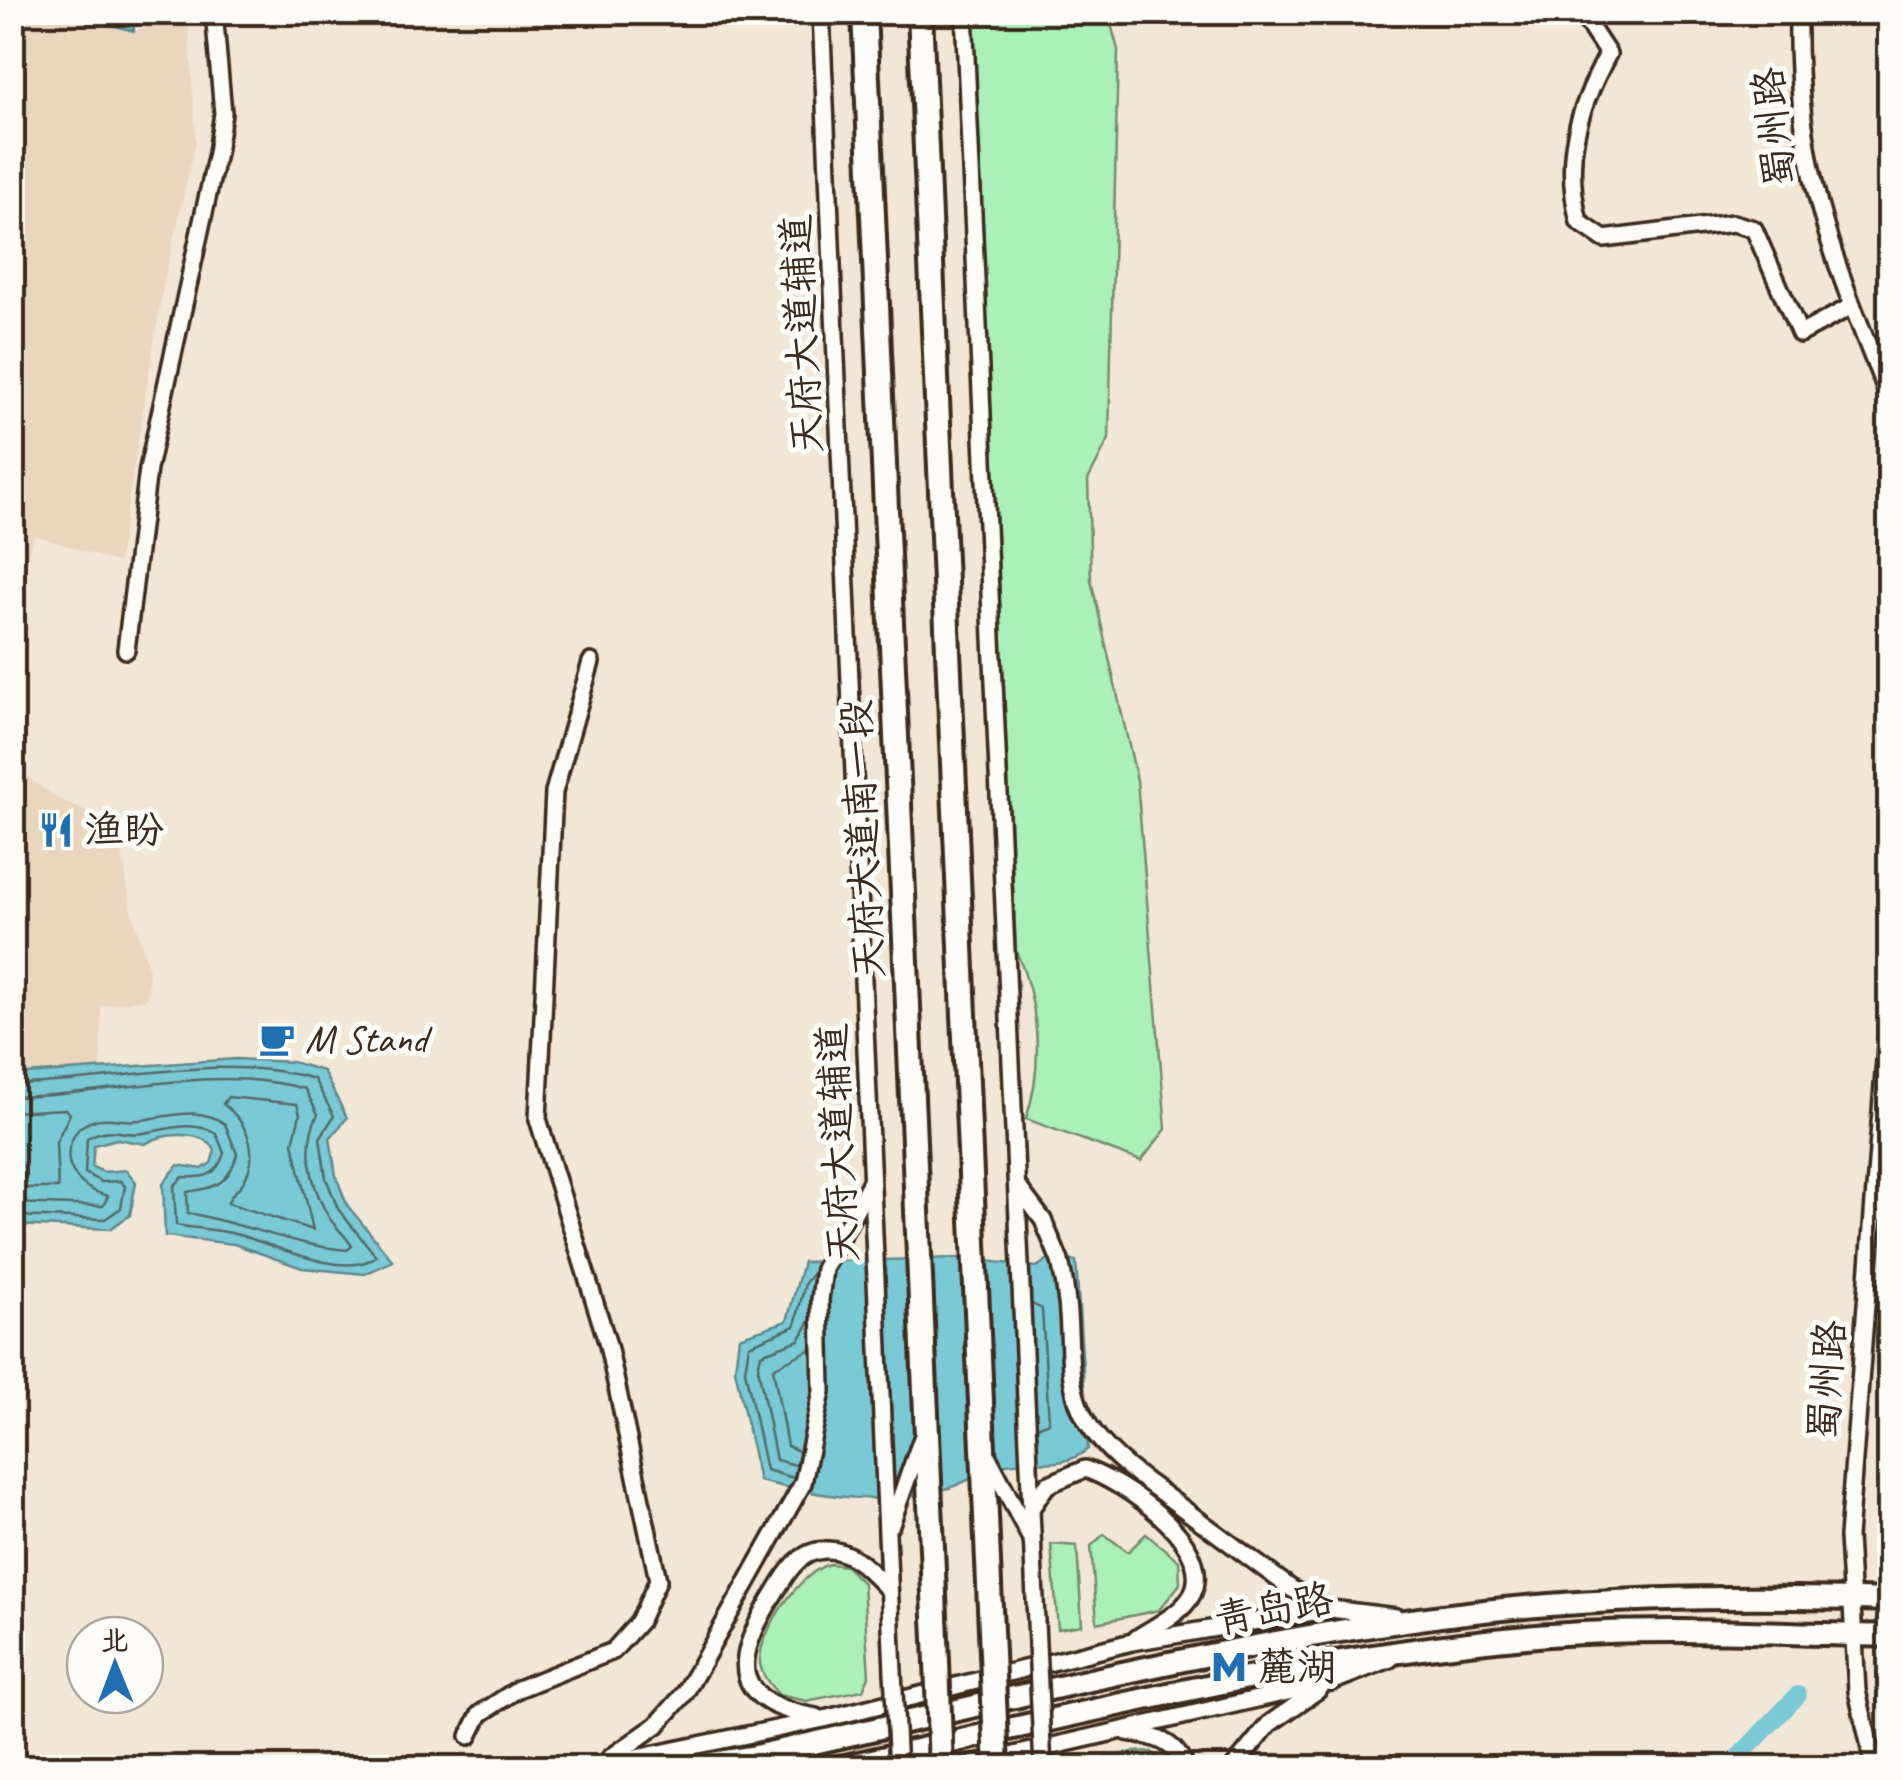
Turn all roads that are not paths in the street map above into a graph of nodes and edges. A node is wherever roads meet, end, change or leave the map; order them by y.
1 (214, 12) edge
2 (820, 12) edge
3 (864, 12) edge
4 (920, 12) edge
5 (964, 12) edge
6 (1798, 12) edge
7 (1581, 13) edge
8 (1852, 306) junction
9 (1890, 400) edge
10 (126, 650) dead end
11 (591, 662) dead end
12 (1890, 995) edge
13 (872, 1180) junction
14 (1017, 1185) junction
15 (925, 1429) junction
16 (994, 1485) junction
17 (892, 1504) junction
18 (1032, 1507) junction
19 (1033, 1542) junction
20 (888, 1588) junction
21 (1848, 1598) junction
22 (1890, 1600) edge
23 (1331, 1610) junction
24 (1415, 1619) junction
25 (1852, 1635) junction
26 (1890, 1636) edge
27 (1132, 1642) junction
28 (1418, 1649) junction
29 (1332, 1682) junction
30 (824, 1719) junction
31 (1118, 1731) junction
32 (468, 1736) tunnel mouth
33 (607, 1760) junction
34 (588, 1768) edge
35 (681, 1768) edge
36 (836, 1768) edge
37 (898, 1768) edge
38 (942, 1768) edge
39 (958, 1768) edge
40 (997, 1768) edge
41 (1043, 1768) edge
42 (1186, 1768) edge
43 (1233, 1768) edge
44 (1874, 1768) edge

1 - 10 street
2 - 13 street, 天府大道辅道
3 - 15 highway, 天府大道南一段
4 - 16 highway
5 - 14 street
6 - 8 street, 蜀州路
7 - 8 street
8 - 9 street, 蜀州路
11 - 32 street
12 - 21 street, 蜀州路
13 - 17 street, 天府大道辅道
13 - 33 street
14 - 18 street
14 - 23 street, bridge
15 - 17 street
15 - 38 highway, 天府大道南一段, bridge
16 - 19 street
16 - 40 highway, bridge
17 - 20 street
18 - 19 street
18 - 27 street
19 - 41 street, bridge
20 - 30 street
20 - 37 street, bridge
21 - 22 main road, 青岛路
21 - 24 main road, 青岛路
21 - 25 street, 蜀州路
23 - 24 street
23 - 27 street
24 - 35 main road, 青岛路
25 - 26 main road, 青岛路
25 - 28 main road, 青岛路
25 - 44 street, 蜀州路
27 - 30 street
28 - 29 street
28 - 36 main road, 青岛路
29 - 31 street
29 - 43 street
30 - 33 street
31 - 39 street
31 - 42 street
33 - 34 street

